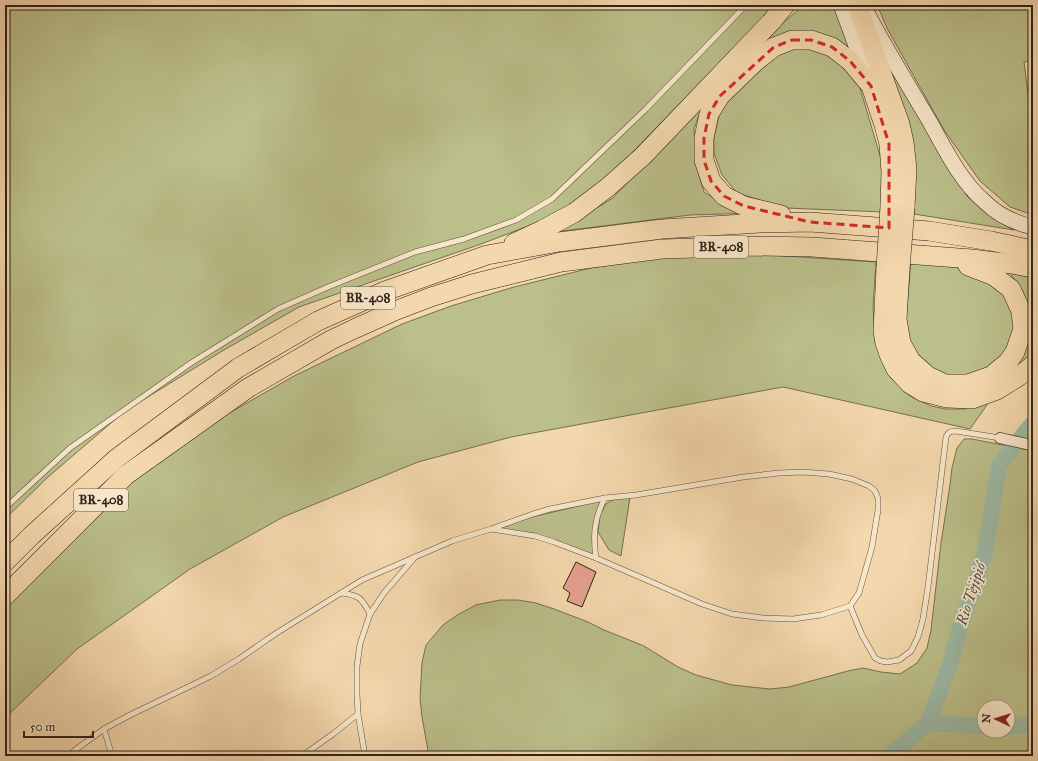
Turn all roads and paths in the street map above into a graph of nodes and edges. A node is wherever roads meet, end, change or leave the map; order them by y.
1 (746, 5) edge
2 (786, 5) edge
3 (842, 5) edge
4 (857, 5) edge
5 (864, 5) edge
6 (871, 86) junction
7 (897, 206) junction
8 (810, 222) junction
9 (1033, 228) edge
10 (1033, 239) edge
11 (991, 241) junction
12 (1033, 250) edge
13 (487, 255) junction
14 (930, 256) junction
15 (1033, 268) edge
16 (893, 269) junction
17 (1033, 365) edge
18 (1000, 438) joint
19 (1032, 445) edge
20 (605, 498) junction
21 (5, 508) edge
22 (491, 529) junction
23 (416, 556) junction
24 (596, 558) junction
25 (5, 562) edge
26 (341, 593) junction
27 (5, 596) edge
28 (850, 606) junction
29 (370, 614) junction
30 (358, 714) junction
31 (104, 729) junction
32 (70, 756) edge
33 (112, 756) edge
34 (302, 756) edge
35 (365, 756) edge

1 - 21 lane
2 - 13 highway
3 - 6 street
4 - 7 highway
5 - 9 street
6 - 7 highway
6 - 8 highway
7 - 16 highway, bridge
8 - 11 highway, BR-408
8 - 13 highway, BR-408
10 - 11 highway
11 - 12 highway, BR-408
13 - 25 highway, BR-408
14 - 15 highway, BR-408
14 - 16 highway
14 - 27 highway, BR-408
16 - 17 highway
18 - 19 street
18 - 28 lane
20 - 22 lane
20 - 24 lane
20 - 28 lane
22 - 23 lane
22 - 24 lane
23 - 26 lane
23 - 29 lane
24 - 28 lane
26 - 29 lane
26 - 31 lane
29 - 30 lane
30 - 34 lane
30 - 35 lane
31 - 32 lane
31 - 33 lane

